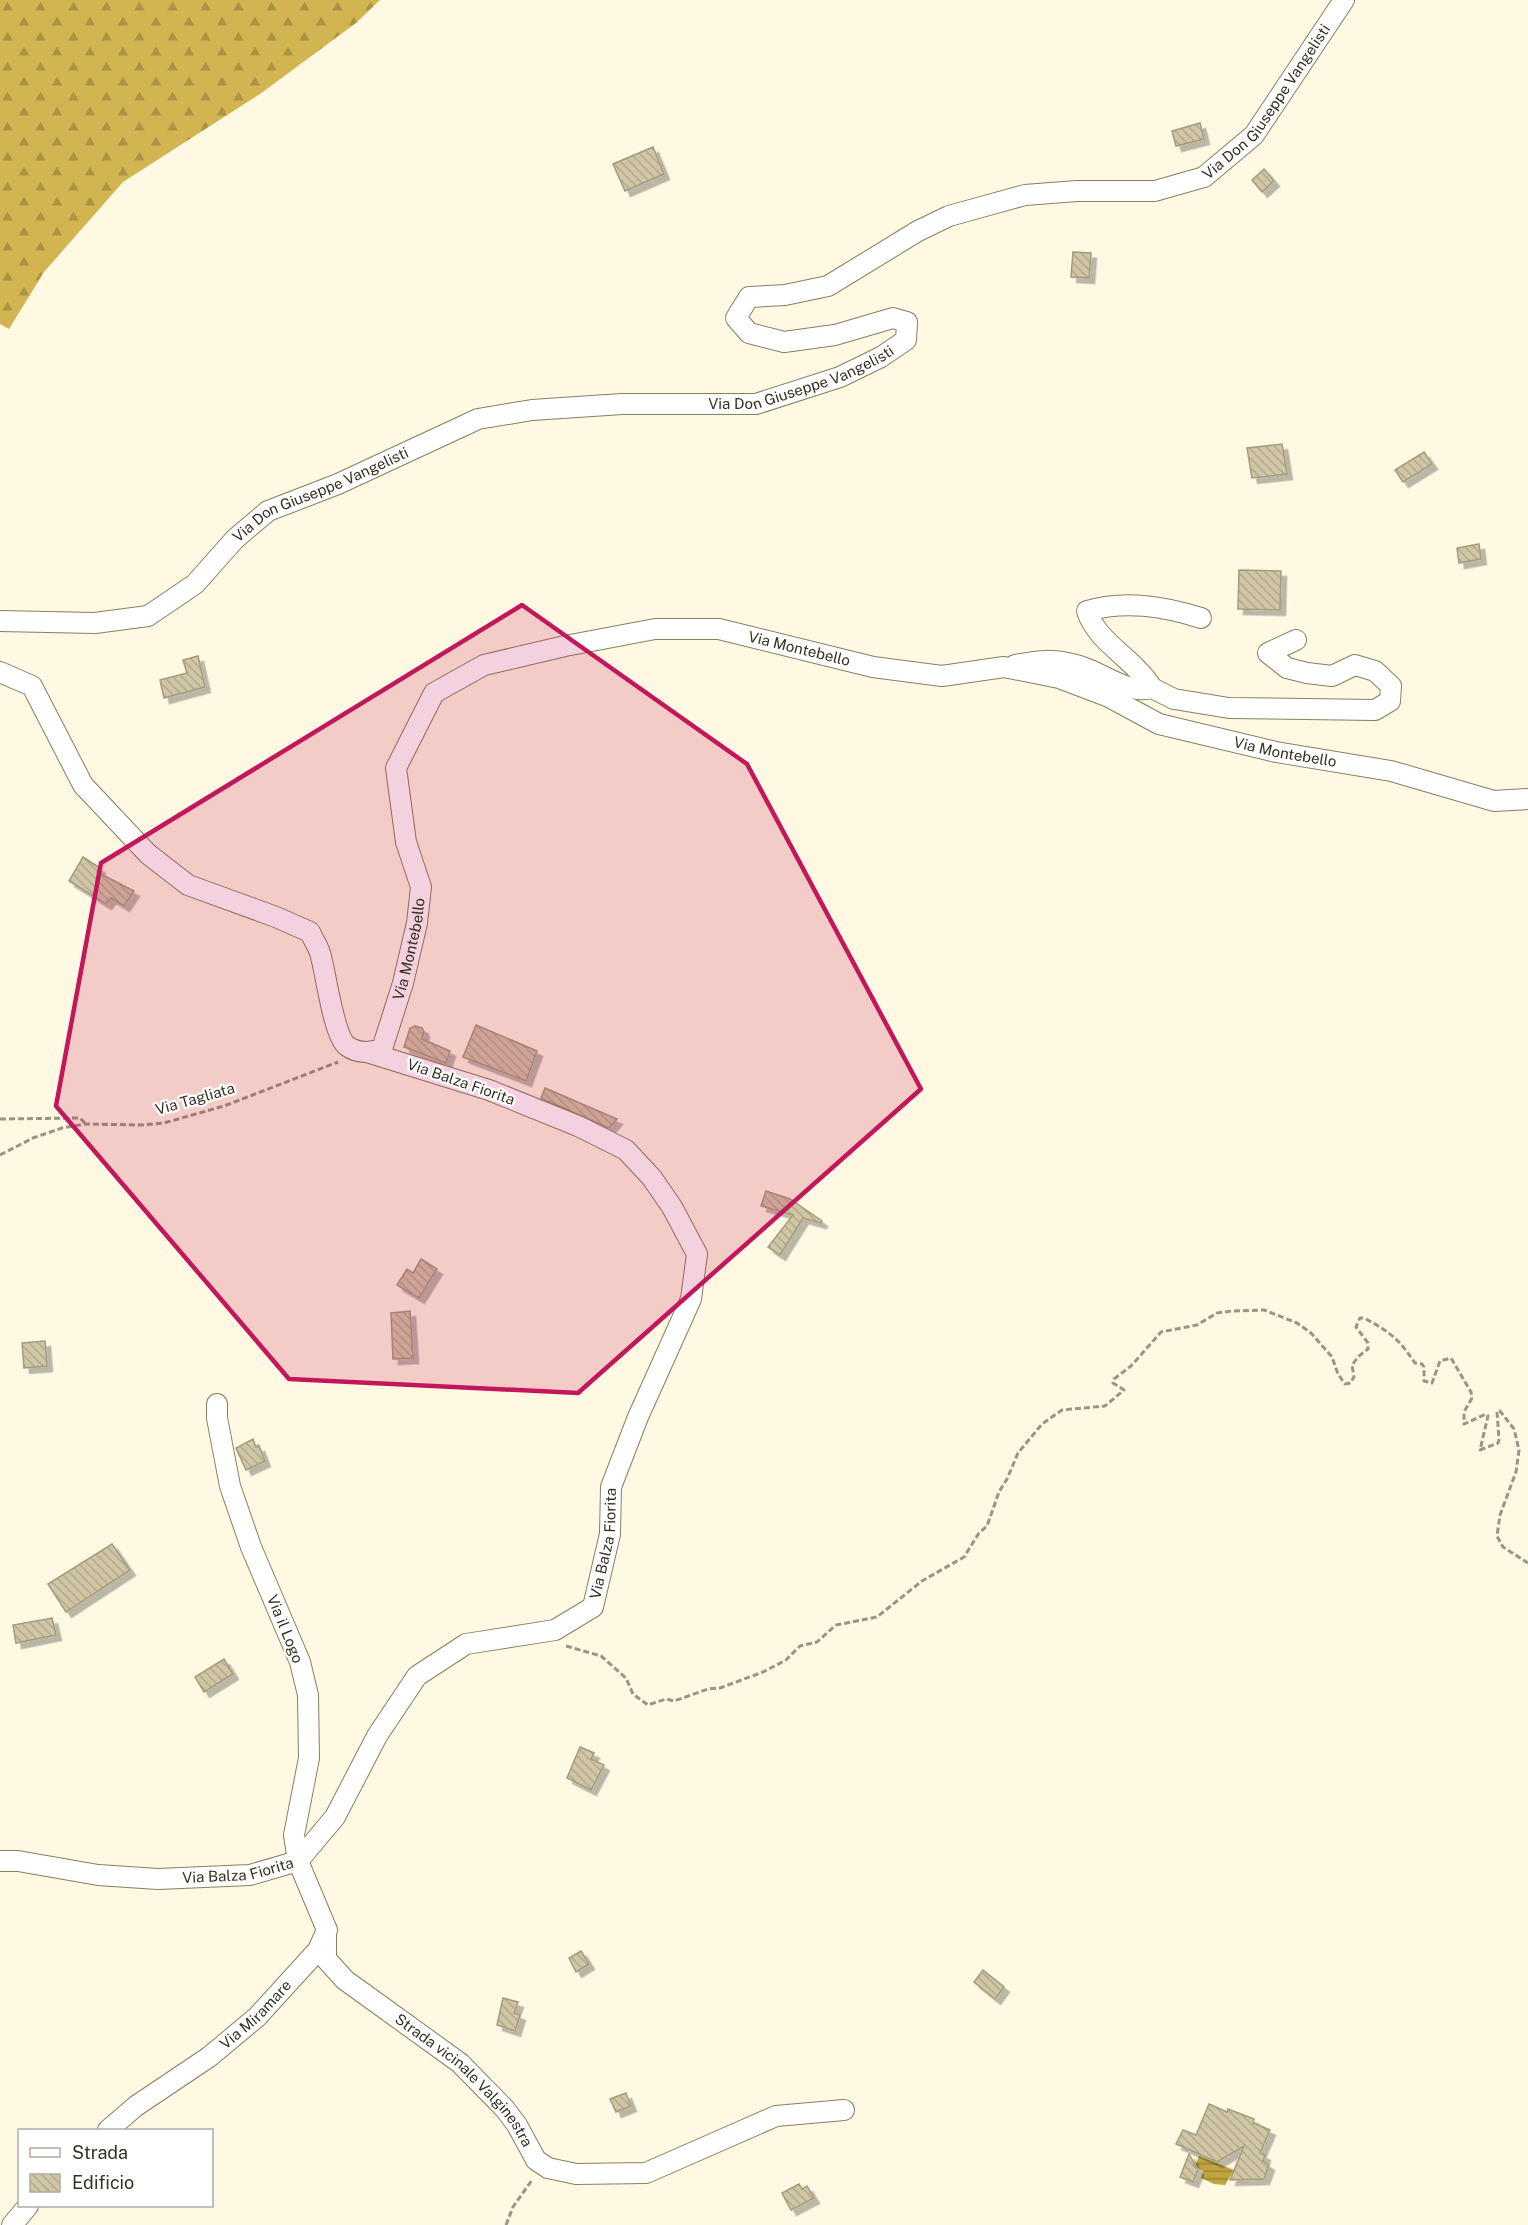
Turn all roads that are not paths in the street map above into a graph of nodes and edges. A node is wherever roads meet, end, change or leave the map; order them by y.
1 (1344, 0) edge
2 (1201, 618) dead end
3 (0, 621) edge
4 (1296, 640) dead end
5 (1004, 667) junction
6 (0, 672) edge
7 (1152, 688) junction
8 (1528, 799) edge
9 (370, 1051) junction
10 (217, 1404) dead end
11 (298, 1860) junction
12 (0, 1861) edge
13 (327, 1930) junction
14 (844, 2110) dead end
15 (109, 2129) edge
16 (26, 2207) edge
17 (12, 2225) edge

1 - 3 street, Via Don Giuseppe Vangelisti
2 - 7 street
4 - 7 street
5 - 7 street
5 - 8 street, Via Montebello
5 - 9 street, Via Montebello
6 - 9 street
9 - 11 street, Via Balza Fiorita
10 - 11 street, Via il Logo
11 - 12 street, Via Balza Fiorita
11 - 13 street
13 - 14 street, Strada vicinale Valginestra
13 - 15 street, Via Miramare
16 - 17 street

